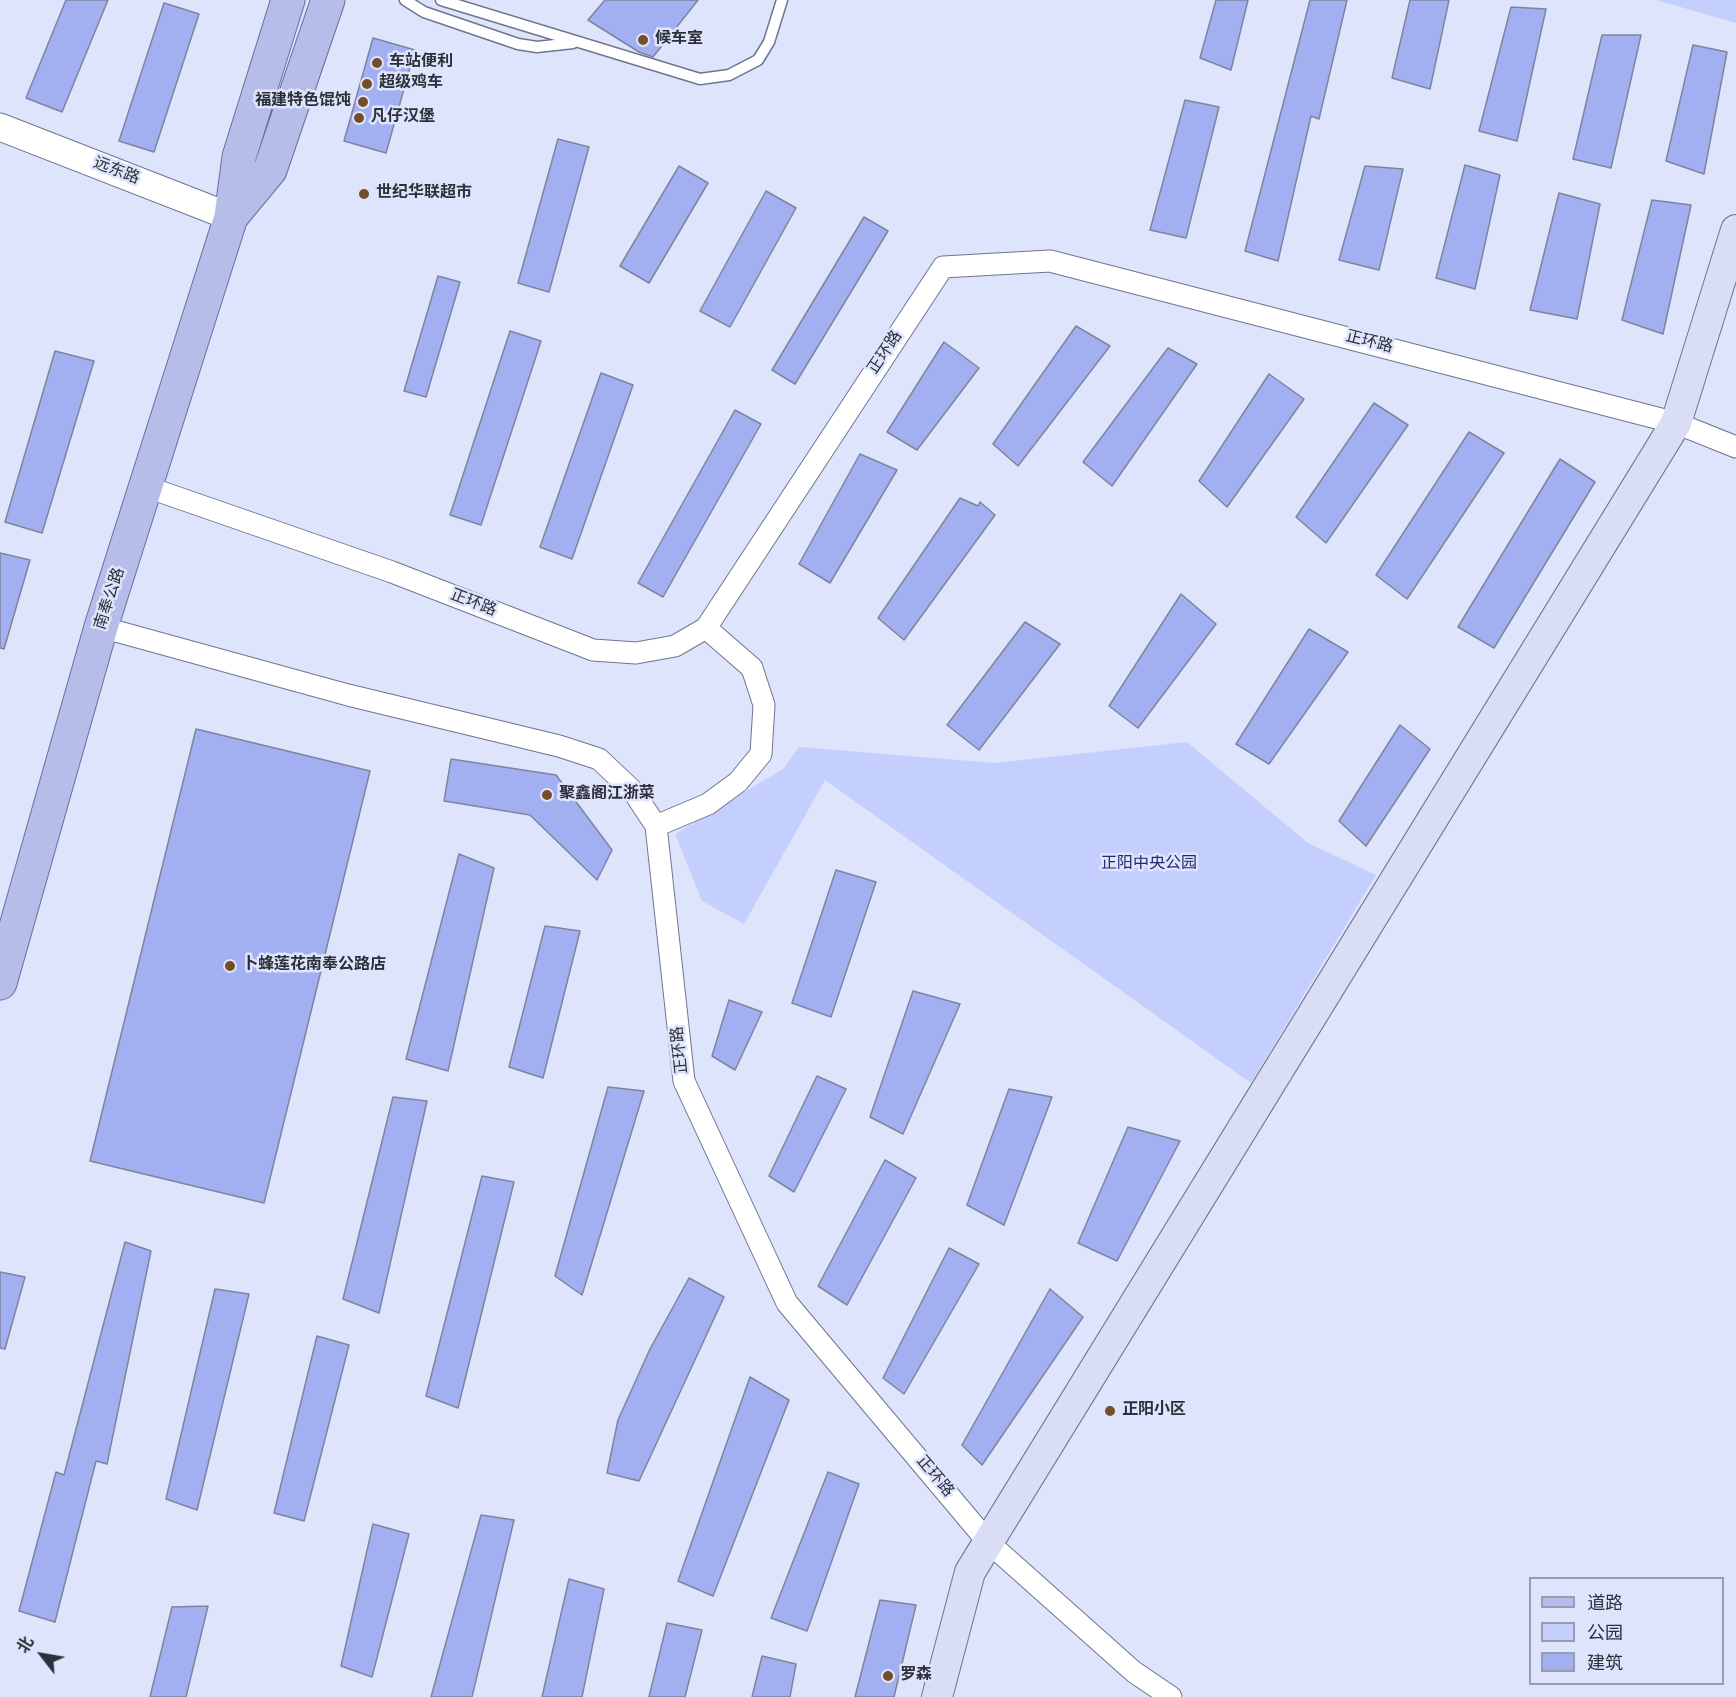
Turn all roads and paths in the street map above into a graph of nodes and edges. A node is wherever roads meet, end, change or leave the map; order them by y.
1 (288, 0) edge
2 (328, 0) edge
3 (405, 0) edge
4 (441, 0) edge
5 (782, 0) edge
6 (579, 42) junction
7 (0, 127) edge
8 (231, 216) junction
9 (1736, 230) edge
10 (1676, 423) junction
11 (1736, 447) edge
12 (147, 487) junction
13 (101, 627) junction
14 (706, 628) junction
15 (656, 826) junction
16 (0, 983) edge
17 (988, 1542) junction
18 (937, 1697) edge
19 (1170, 1697) edge

1 - 8 main road, 南奉公路
2 - 8 main road, 南奉公路
3 - 6 lane
4 - 6 lane
5 - 6 lane
7 - 8 street, 远东路
8 - 12 main road, 南奉公路
9 - 10 main road
10 - 11 street, 正环路
10 - 14 street, 正环路
10 - 17 main road
12 - 13 main road, 南奉公路
12 - 14 street, 正环路
13 - 15 street, 正环路
13 - 16 main road, 南奉公路
14 - 15 street
15 - 17 street, 正环路
17 - 18 main road
17 - 19 street, 正环路

